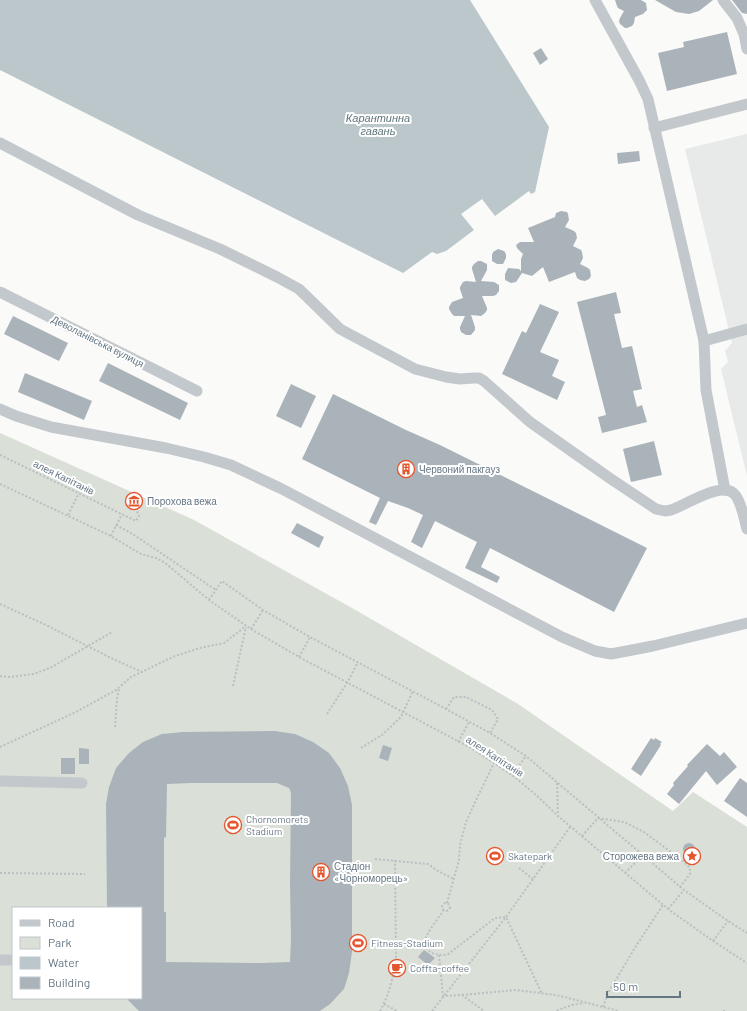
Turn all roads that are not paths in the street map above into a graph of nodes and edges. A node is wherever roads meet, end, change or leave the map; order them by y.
1 (595, 0) edge
2 (723, 0) edge
3 (747, 50) edge
4 (747, 104) edge
5 (654, 128) junction
6 (0, 144) edge
7 (0, 292) edge
8 (747, 329) edge
9 (704, 341) junction
10 (197, 391) dead end
11 (0, 409) edge
12 (725, 490) junction
13 (747, 529) edge
14 (747, 623) edge
15 (0, 781) edge
16 (82, 783) dead end
17 (0, 960) edge
18 (12, 960) edge

1 - 5 street
2 - 3 street
4 - 5 street
5 - 9 street
6 - 12 street
7 - 10 street, Деволанівська вулиця
8 - 9 street
9 - 12 street
11 - 14 street
12 - 13 street
15 - 16 street
17 - 18 street

